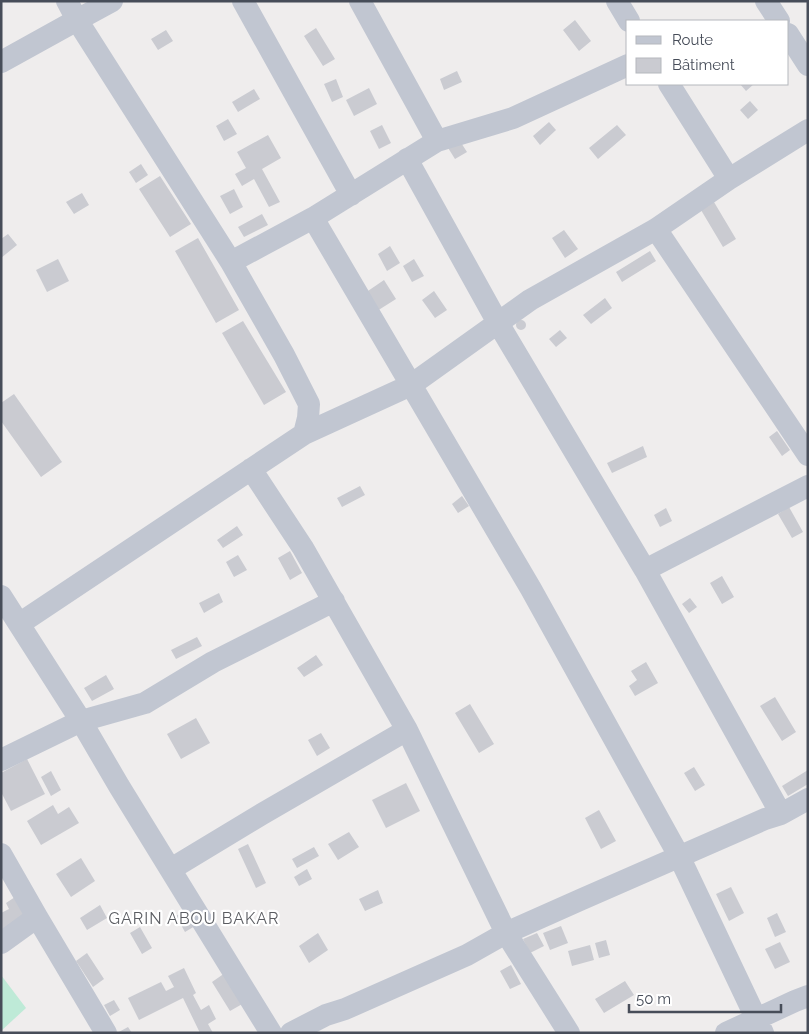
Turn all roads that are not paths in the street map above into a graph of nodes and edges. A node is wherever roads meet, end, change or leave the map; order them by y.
1 (112, 1) edge
2 (243, 1) edge
3 (360, 1) edge
4 (617, 1) edge
5 (766, 1) edge
6 (72, 11) edge
7 (628, 20) edge
8 (778, 20) edge
9 (789, 36) edge
10 (1, 62) edge
11 (808, 64) edge
12 (626, 66) edge
13 (670, 85) edge
14 (808, 130) edge
15 (438, 141) junction
16 (407, 159) junction
17 (729, 179) junction
18 (351, 195) junction
19 (313, 218) junction
20 (656, 229) junction
21 (231, 262) junction
22 (498, 323) junction
23 (411, 385) junction
24 (304, 434) junction
25 (808, 455) edge
26 (251, 470) junction
27 (808, 486) edge
28 (645, 570) junction
29 (1, 596) edge
30 (334, 601) junction
31 (19, 624) junction
32 (81, 721) junction
33 (407, 730) junction
34 (1, 760) edge
35 (808, 799) edge
36 (781, 814) junction
37 (1, 854) edge
38 (679, 856) junction
39 (171, 869) junction
40 (37, 917) junction
41 (506, 933) junction
42 (1, 943) edge
43 (808, 996) edge
44 (760, 1026) edge
45 (106, 1033) edge
46 (271, 1033) edge
47 (291, 1033) edge
48 (569, 1033) edge
49 (726, 1033) edge

1 - 6 street
2 - 18 street
3 - 15 street
4 - 7 street
5 - 8 street
6 - 10 street
6 - 21 street
9 - 11 street
12 - 15 street
13 - 17 street
14 - 17 street
15 - 16 street
16 - 18 street
16 - 22 street
17 - 20 street
18 - 19 street
19 - 21 street
19 - 23 street
20 - 22 street
20 - 25 street
21 - 24 street
22 - 23 street
22 - 28 street
23 - 24 street
23 - 38 street
24 - 26 street
26 - 30 street
26 - 31 street
27 - 28 street
28 - 36 street
29 - 31 street
30 - 32 street
30 - 33 street
31 - 32 street
32 - 34 street
32 - 39 street
33 - 39 street
33 - 41 street
35 - 36 street
36 - 38 street
37 - 40 street
38 - 41 street
38 - 44 street
39 - 46 street
40 - 42 street
40 - 45 street
41 - 47 street
41 - 48 street
43 - 44 street
44 - 49 street

